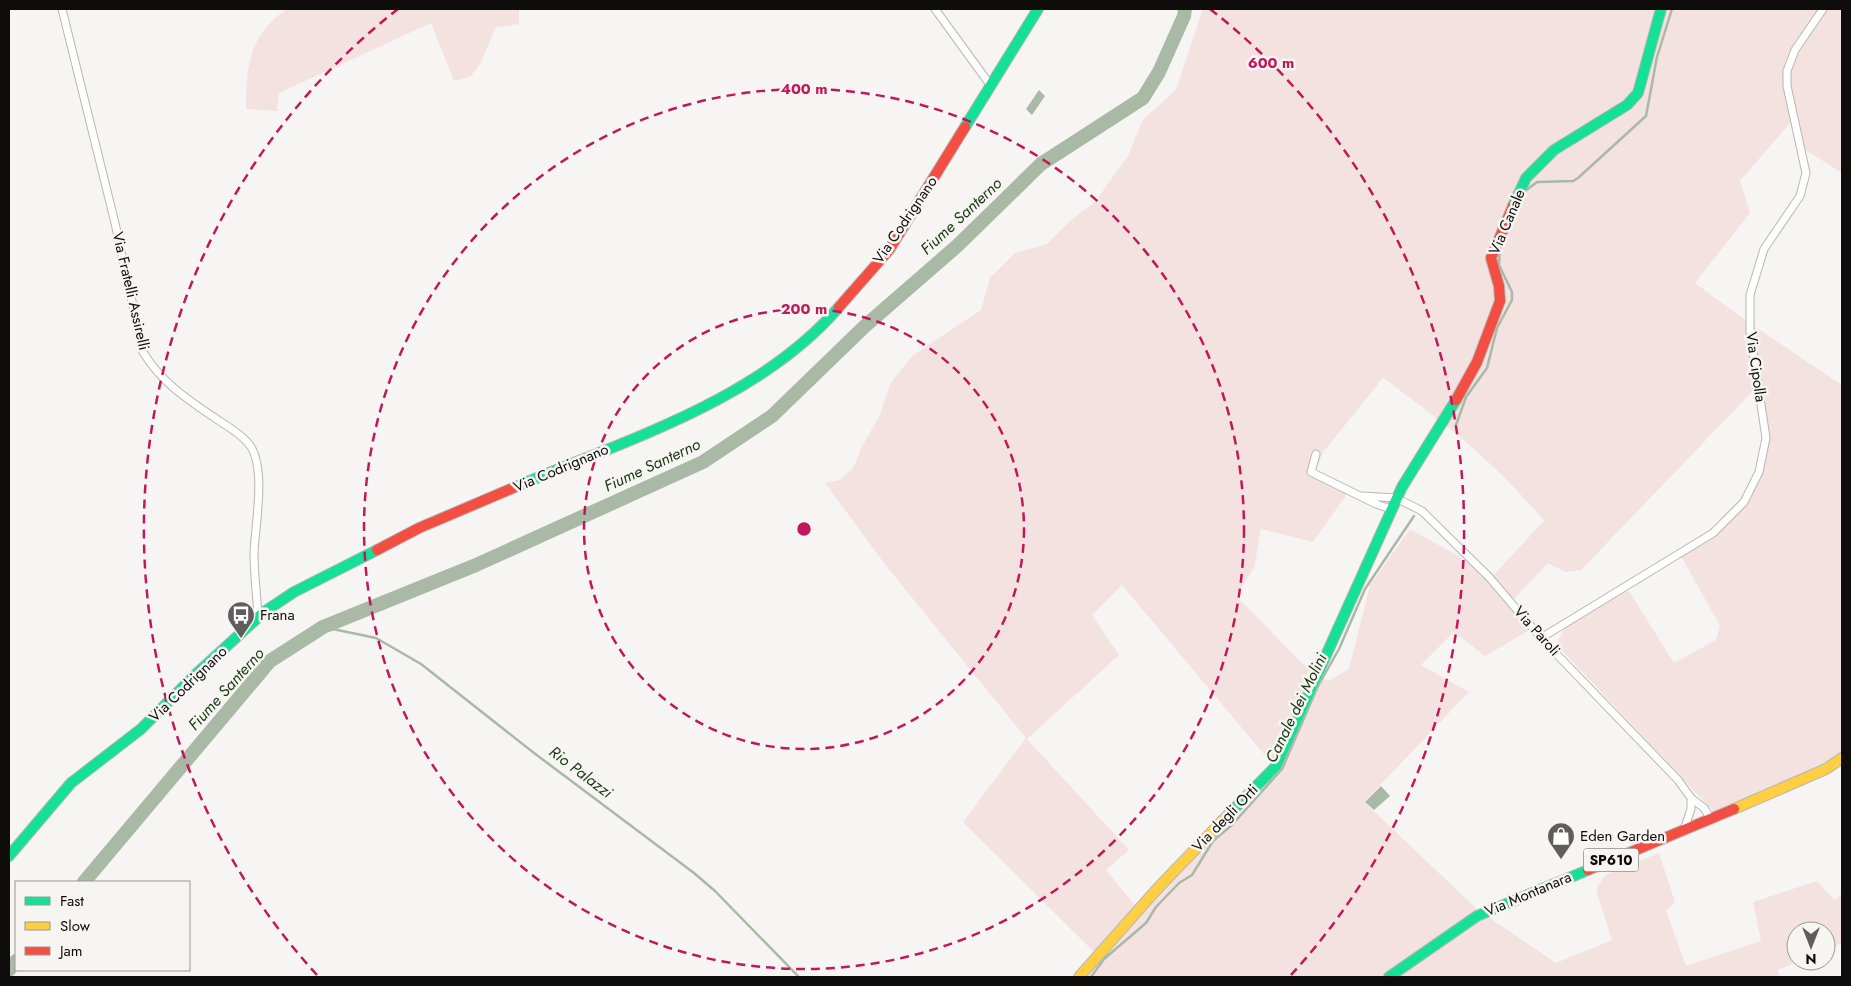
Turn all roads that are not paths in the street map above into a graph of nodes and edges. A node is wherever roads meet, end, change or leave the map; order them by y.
1 (62, 9) edge
2 (935, 9) edge
3 (1038, 9) edge
4 (1661, 9) edge
5 (1823, 9) edge
6 (991, 86) junction
7 (1316, 454) dead end
8 (1364, 496) junction
9 (1396, 498) junction
10 (1391, 509) junction
11 (258, 618) junction
12 (1542, 638) junction
13 (1842, 758) edge
14 (1690, 798) junction
15 (1691, 809) junction
16 (1710, 819) junction
17 (1699, 824) junction
18 (1684, 830) junction
19 (9, 856) edge
20 (1079, 977) edge
21 (1389, 977) edge

1 - 11 street, Via Fratelli Assirelli
2 - 6 street
3 - 6 street, Via Codrignano
4 - 9 street, Via Canale
5 - 12 street, Via Cipolla
6 - 11 street, Via Codrignano
7 - 8 street, Via Paroli
8 - 9 street, Via Paroli
8 - 10 street, Via Paroli
9 - 10 street, Via degli Orti
9 - 12 street, Via Paroli
10 - 20 street, Via degli Orti
11 - 19 street, Via Codrignano
12 - 14 street, Via Paroli
13 - 16 street, Via Montanara / SP610
14 - 15 street
14 - 16 street, Via Paroli
15 - 17 street
15 - 18 street
16 - 17 street, Via Montanara / SP610
17 - 18 street, Via Montanara / SP610
18 - 21 street, Via Montanara / SP610

